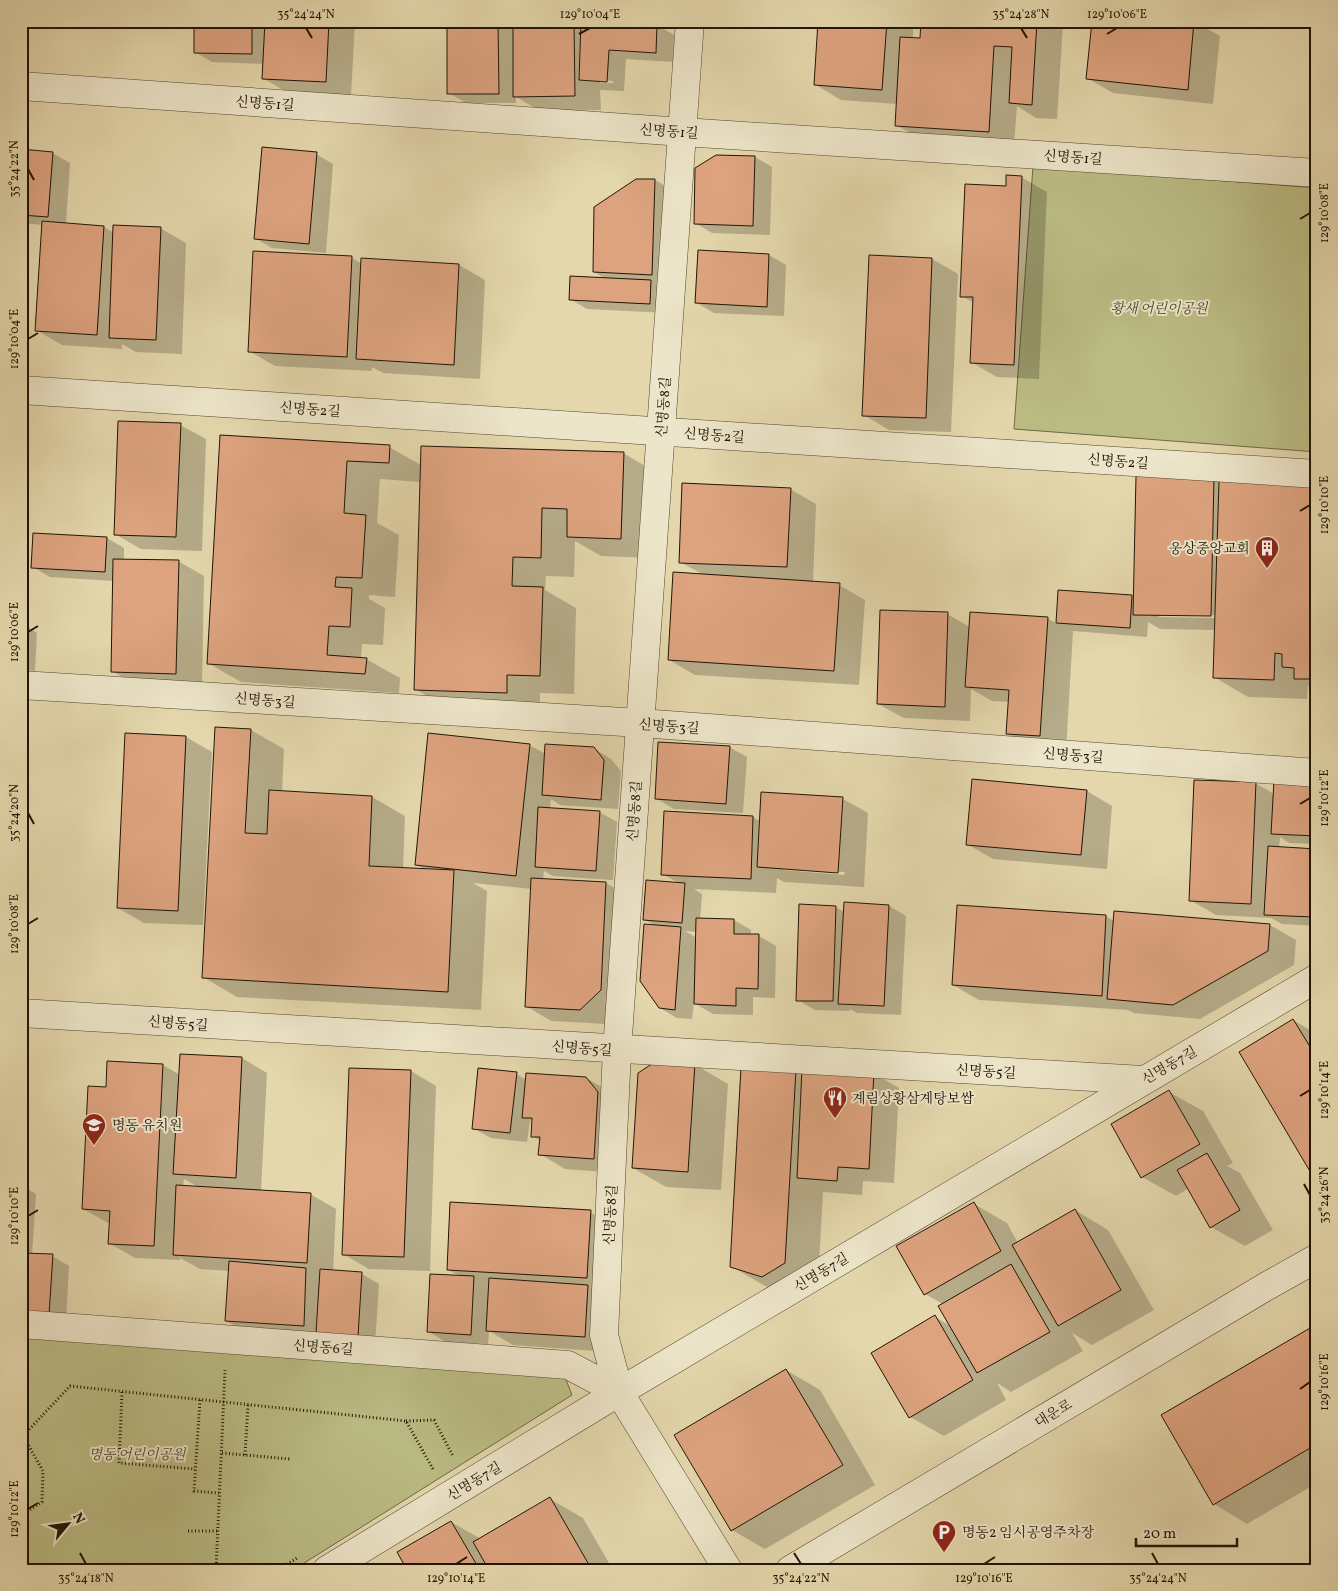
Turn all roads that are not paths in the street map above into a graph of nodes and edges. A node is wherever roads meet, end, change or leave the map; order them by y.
1 (690, 21) edge
2 (21, 86) edge
3 (683, 132) junction
4 (1317, 173) edge
5 (21, 390) edge
6 (662, 432) junction
7 (1317, 474) edge
8 (21, 685) edge
9 (640, 724) junction
10 (1317, 773) edge
11 (1317, 978) edge
12 (21, 1014) edge
13 (617, 1050) junction
14 (1143, 1080) junction
15 (1317, 1258) edge
16 (21, 1324) edge
17 (619, 1392) junction
18 (327, 1570) edge
19 (728, 1570) edge
20 (790, 1570) edge

1 - 3 street, 신명동8길
2 - 3 street, 신명동1길
3 - 4 street, 신명동1길
3 - 6 street, 신명동8길
5 - 6 street, 신명동2길
6 - 7 street, 신명동2길
6 - 9 street, 신명동8길
8 - 9 street, 신명동3길
9 - 10 street, 신명동3길
9 - 13 street, 신명동8길
11 - 14 street, 신명동7길
12 - 13 street, 신명동5길
13 - 14 street, 신명동5길
13 - 17 street, 신명동8길
14 - 17 street, 신명동7길
15 - 20 street, 대운로
16 - 17 street, 신명동6길
17 - 18 street, 신명동7길
17 - 19 street, 신명동8길

